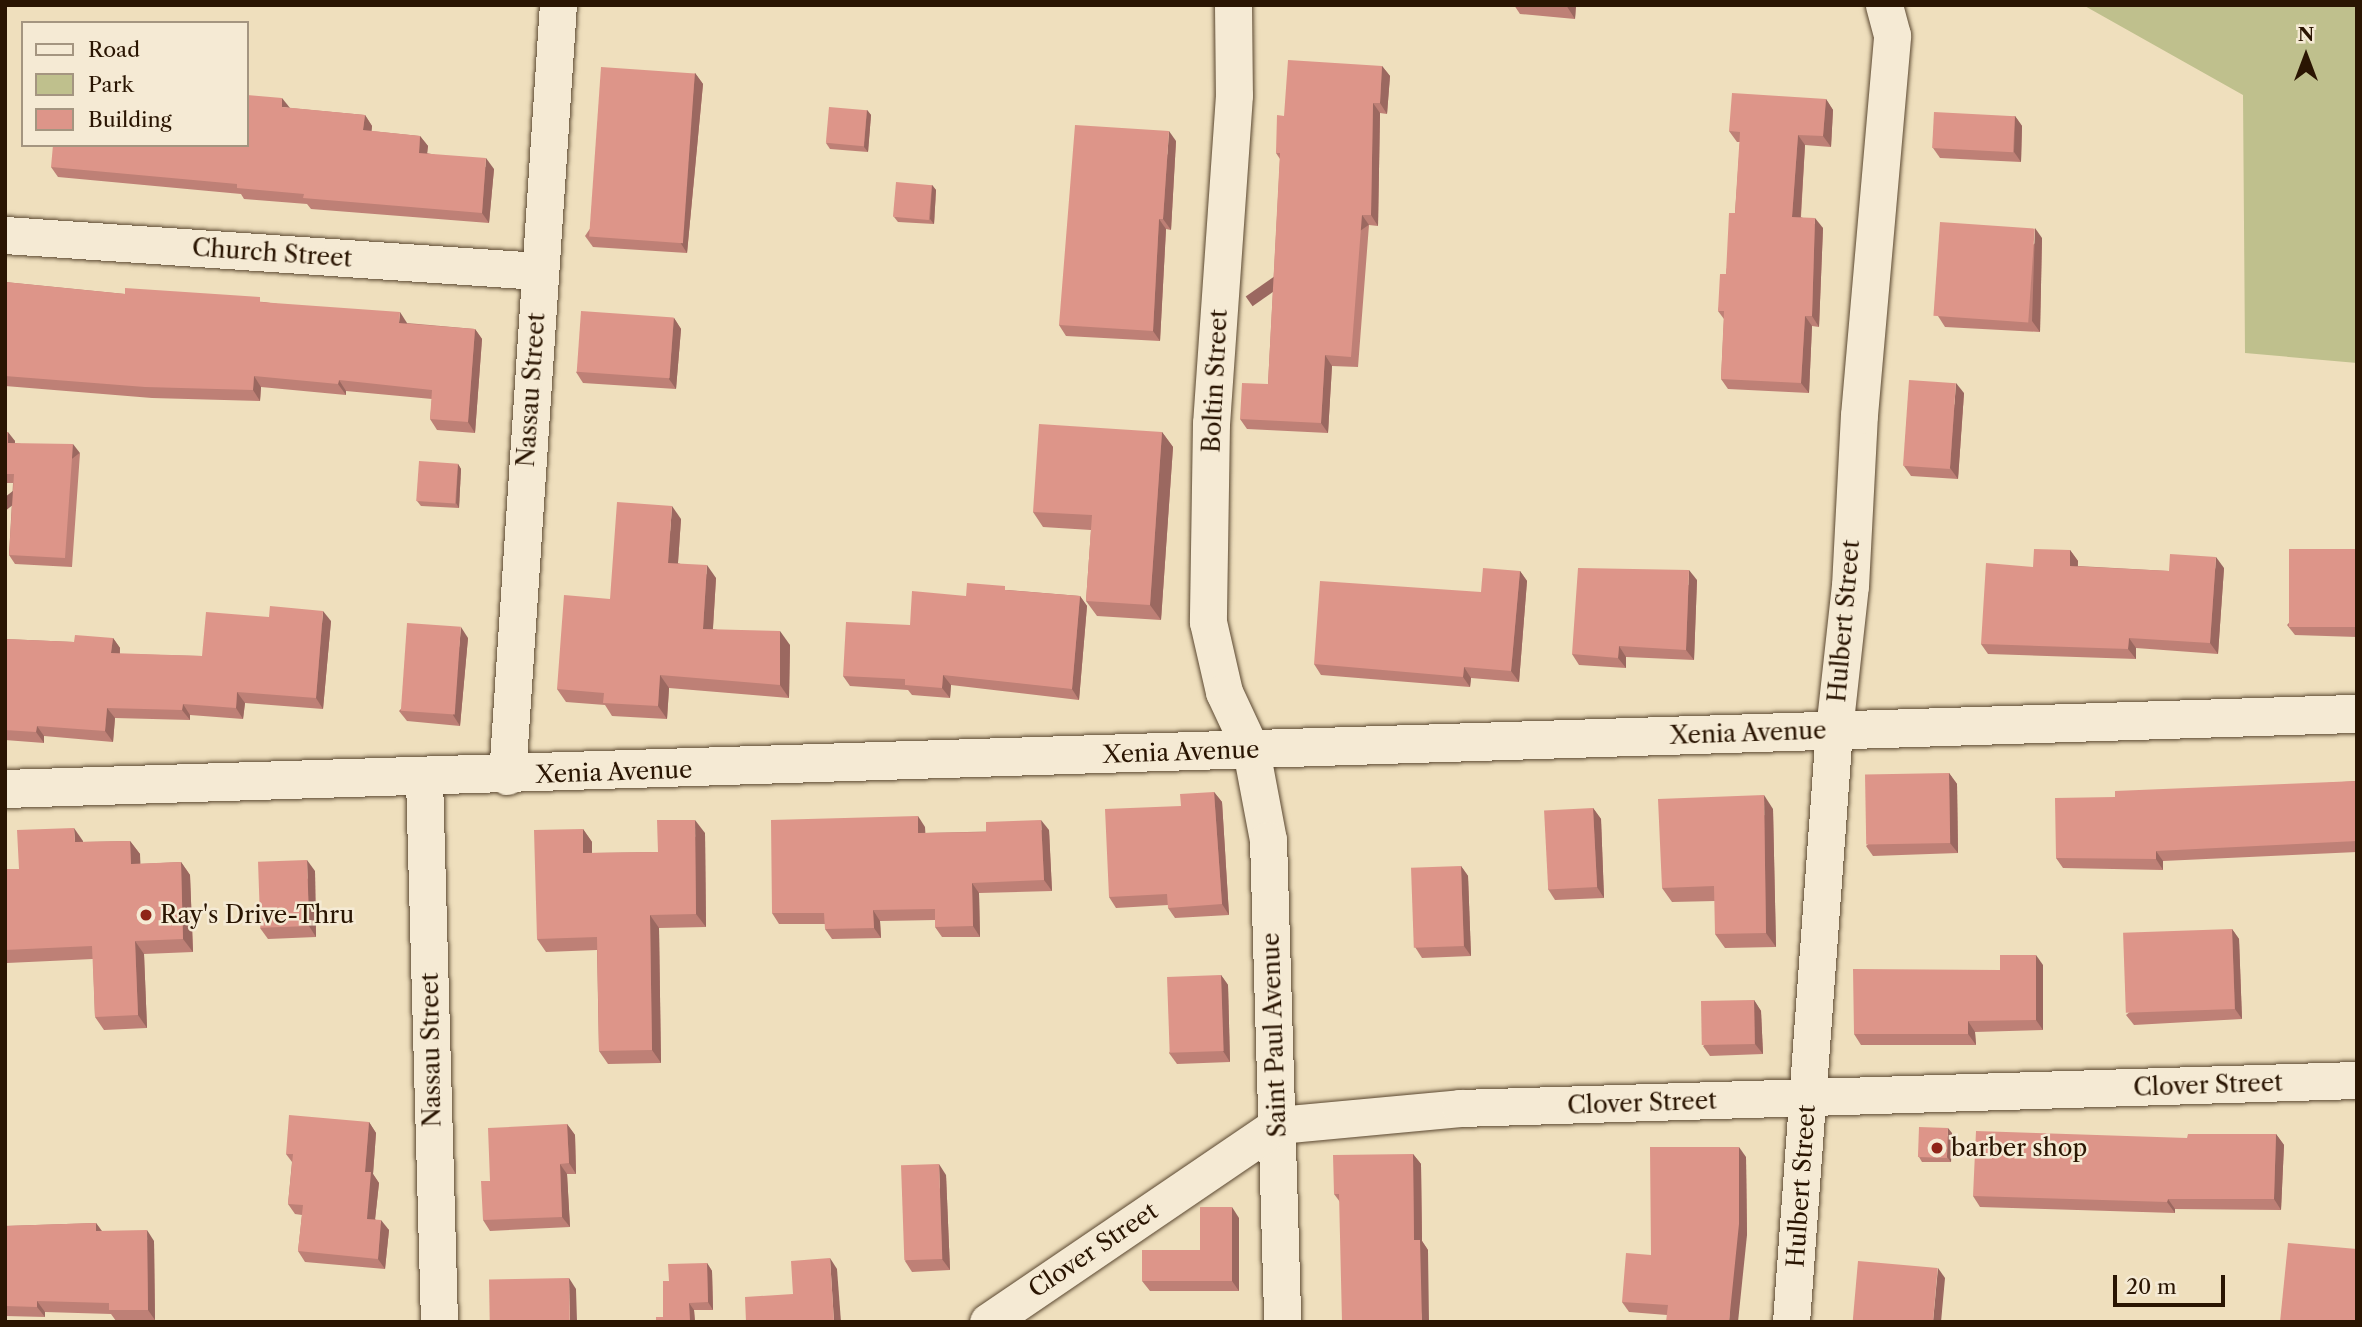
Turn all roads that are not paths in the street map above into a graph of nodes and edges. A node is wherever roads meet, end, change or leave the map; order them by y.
1 (558, 5) edge
2 (1233, 5) edge
3 (1884, 5) edge
4 (5, 235) edge
5 (539, 271) junction
6 (2357, 714) edge
7 (1834, 730) junction
8 (1251, 750) junction
9 (507, 776) junction
10 (425, 778) junction
11 (5, 789) edge
12 (2357, 1080) edge
13 (1807, 1097) junction
14 (1278, 1125) junction
15 (439, 1322) edge
16 (988, 1322) edge
17 (1282, 1322) edge
18 (1791, 1322) edge

1 - 5 street, Nassau Street
2 - 8 street, Boltin Street
3 - 7 street, Hulbert Street
4 - 5 street, Church Street
5 - 9 street, Nassau Street
6 - 7 street, Xenia Avenue
7 - 8 street, Xenia Avenue
7 - 13 street, Hulbert Street
8 - 9 street, Xenia Avenue
8 - 14 street, Saint Paul Avenue
9 - 10 street, Xenia Avenue
10 - 11 street, Xenia Avenue
10 - 15 street, Nassau Street
12 - 13 street, Clover Street
13 - 14 street, Clover Street
13 - 18 street, Hulbert Street
14 - 16 street, Clover Street
14 - 17 street, Saint Paul Avenue

